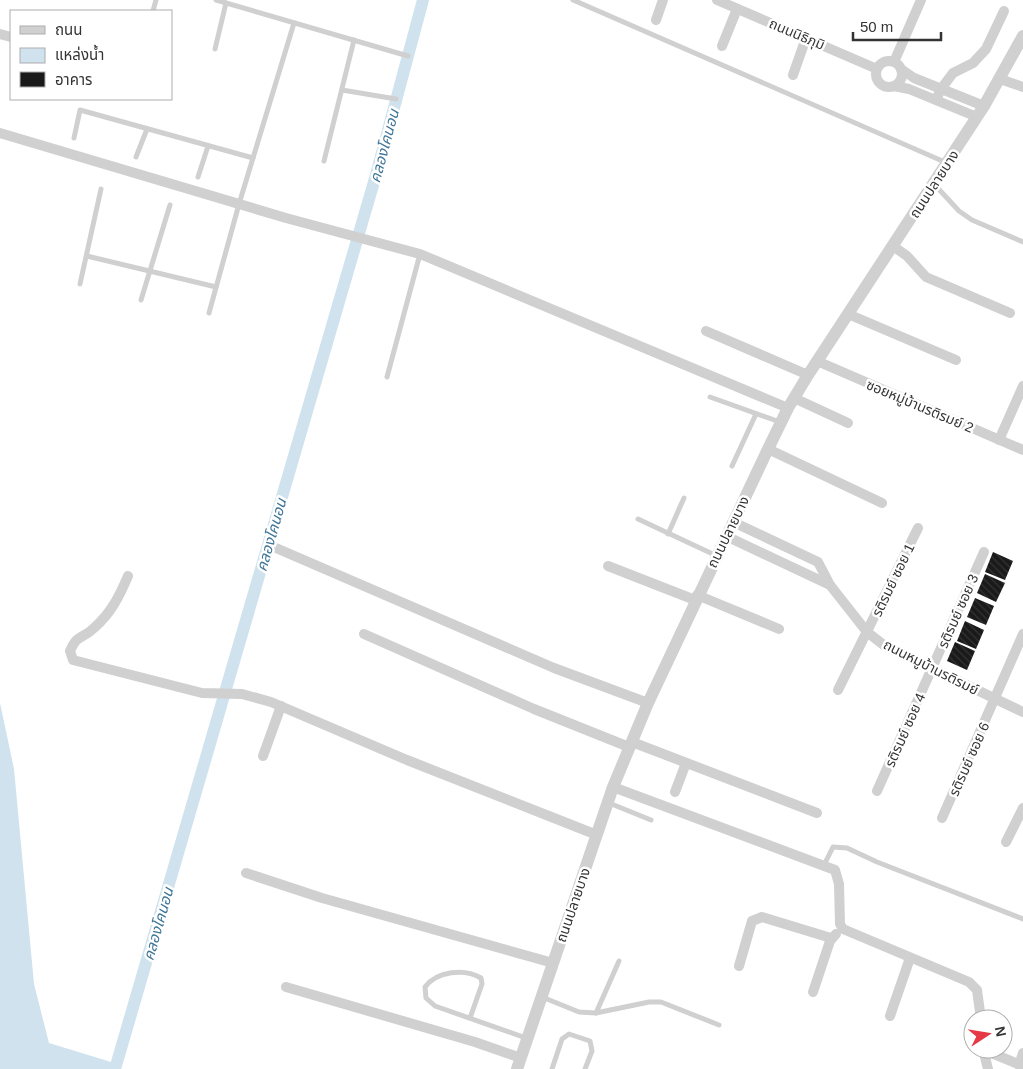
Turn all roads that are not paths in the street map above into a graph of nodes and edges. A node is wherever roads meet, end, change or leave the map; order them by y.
1 (216, 0) edge
2 (573, 0) edge
3 (663, 0) edge
4 (716, 0) edge
5 (920, 0) edge
6 (226, 3) junction
7 (737, 9) junction
8 (1004, 11) dead end
9 (656, 20) dead end
10 (294, 23) junction
11 (1023, 36) edge
12 (806, 38) junction
13 (354, 40) junction
14 (722, 46) dead end
15 (215, 49) dead end
16 (408, 56) dead end
17 (898, 65) junction
18 (877, 69) junction
19 (793, 75) dead end
20 (1000, 79) junction
21 (894, 86) junction
22 (1023, 87) edge
23 (941, 89) junction
24 (342, 90) junction
25 (396, 99) dead end
26 (936, 100) junction
27 (981, 112) junction
28 (147, 129) junction
29 (0, 133) edge
30 (74, 138) dead end
31 (208, 146) junction
32 (136, 157) dead end
33 (253, 158) junction
34 (324, 161) dead end
35 (948, 163) junction
36 (198, 177) dead end
37 (934, 184) junction
38 (101, 189) dead end
39 (239, 204) junction
40 (170, 205) dead end
41 (1023, 242) edge
42 (893, 246) junction
43 (420, 254) junction
44 (87, 256) junction
45 (151, 271) junction
46 (80, 284) dead end
47 (216, 287) junction
48 (141, 300) dead end
49 (209, 313) dead end
50 (1010, 313) dead end
51 (848, 314) junction
52 (706, 331) dead end
53 (956, 360) dead end
54 (817, 361) junction
55 (808, 374) junction
56 (387, 377) dead end
57 (1023, 386) edge
58 (710, 397) dead end
59 (791, 403) junction
60 (756, 414) junction
61 (781, 422) junction
62 (848, 423) dead end
63 (998, 440) junction
64 (768, 449) junction
65 (1023, 450) edge
66 (732, 466) dead end
67 (684, 498) dead end
68 (882, 503) dead end
69 (638, 519) dead end
70 (733, 522) junction
71 (918, 528) dead end
72 (668, 534) junction
73 (726, 536) junction
74 (276, 548) dead end
75 (984, 552) dead end
76 (717, 556) junction
77 (608, 566) dead end
78 (128, 576) dead end
79 (830, 585) junction
80 (696, 598) junction
81 (779, 630) dead end
82 (867, 632) junction
83 (364, 634) dead end
84 (1023, 634) edge
85 (932, 670) junction
86 (838, 690) dead end
87 (996, 700) junction
88 (648, 704) junction
89 (281, 706) junction
90 (1023, 712) edge
91 (630, 745) junction
92 (263, 756) dead end
93 (686, 763) junction
94 (613, 787) junction
95 (877, 791) dead end
96 (674, 792) dead end
97 (608, 802) junction
98 (1023, 808) edge
99 (817, 813) dead end
100 (942, 818) dead end
101 (651, 820) dead end
102 (597, 835) junction
103 (1006, 842) dead end
104 (824, 864) junction
105 (246, 873) dead end
106 (1023, 919) edge
107 (843, 929) junction
108 (831, 938) junction
109 (910, 958) junction
110 (619, 960) dead end
111 (553, 963) junction
112 (739, 966) dead end
113 (286, 987) dead end
114 (813, 992) dead end
115 (542, 997) junction
116 (980, 1009) edge
117 (596, 1012) junction
118 (890, 1016) dead end
119 (470, 1018) junction
120 (720, 1025) dead end
121 (528, 1039) junction
122 (1023, 1052) edge
123 (1005, 1059) edge
124 (519, 1064) edge
125 (1021, 1066) edge
126 (552, 1069) edge
127 (585, 1069) edge

1 - 6 lane
2 - 35 lane
3 - 9 street
4 - 7 street, ถนนนิธิภุมิ
5 - 17 street
6 - 10 lane
6 - 15 lane
7 - 12 street, ถนนนิธิภุมิ
7 - 14 street
8 - 23 street
10 - 13 lane
10 - 33 lane
11 - 20 street, ถนนปลายบาง
12 - 18 street, ถนนนิธิภุมิ
12 - 19 street
13 - 16 lane
13 - 24 lane
17 - 18 street
17 - 21 street
17 - 23 street
18 - 21 street
20 - 22 street
20 - 27 street, ถนนปลายบาง
21 - 26 street
23 - 26 street
23 - 27 street
24 - 25 lane
24 - 34 lane
26 - 27 street
27 - 35 street, ถนนปลายบาง
28 - 30 lane
28 - 31 lane
28 - 32 lane
29 - 39 street
31 - 33 lane
31 - 36 lane
33 - 39 lane
35 - 37 street, ถนนปลายบาง
37 - 41 lane
37 - 42 street, ถนนปลายบาง
38 - 44 lane
39 - 43 street
39 - 47 lane
40 - 45 lane
42 - 50 street
42 - 51 street, ถนนปลายบาง
43 - 56 lane
43 - 59 street
44 - 45 lane
44 - 46 lane
45 - 47 lane
45 - 48 lane
47 - 49 lane
51 - 53 street
51 - 54 street, ถนนปลายบาง
52 - 55 street
54 - 55 street, ถนนปลายบาง
54 - 63 street, ซอยหมู่บ้านรติรมย์ 2
55 - 59 street, ถนนปลายบาง
57 - 63 street
58 - 60 lane
59 - 61 street, ถนนปลายบาง
59 - 62 street
60 - 61 lane
60 - 66 lane
61 - 64 street, ถนนปลายบาง
63 - 65 street, ซอยหมู่บ้านรติรมย์ 2
64 - 68 street
64 - 70 street, ถนนปลายบาง
67 - 72 lane
69 - 72 lane
70 - 73 street, ถนนปลายบาง
70 - 79 street, ถนนหมูบ้านรติรมย์
71 - 82 street, รติรมย์ ซอย 1
72 - 76 lane
73 - 76 street, ถนนปลายบาง
73 - 79 street
74 - 88 street
75 - 85 street, รติรมย์ ซอย 3
76 - 80 street, ถนนปลายบาง
77 - 80 street
78 - 89 street
79 - 82 street, ถนนหมูบ้านรติรมย์
80 - 81 street
80 - 88 street, ถนนปลายบาง
82 - 85 street, ถนนหมูบ้านรติรมย์
82 - 86 street, รติรมย์ ซอย 1
83 - 91 street
84 - 87 street, รติรมย์ ซอย 6
85 - 87 street, ถนนหมูบ้านรติรมย์
85 - 95 street, รติรมย์ ซอย 4
87 - 90 street, ถนนหมูบ้านรติรมย์
87 - 100 street, รติรมย์ ซอย 6
88 - 91 street, ถนนปลายบาง
89 - 92 street
89 - 102 street
91 - 93 street
91 - 94 street, ถนนปลายบาง
93 - 96 street
93 - 99 street
94 - 97 street, ถนนปลายบาง
94 - 104 street
97 - 101 lane
97 - 102 street, ถนนปลายบาง
98 - 103 street
102 - 111 street, ถนนปลายบาง
104 - 106 lane
104 - 107 street
105 - 111 street
107 - 108 street
107 - 109 street
108 - 112 street
108 - 114 street
109 - 116 street
109 - 118 street
110 - 117 lane
111 - 115 street, ถนนปลายบาง
113 - 124 street
115 - 117 lane
115 - 121 street, ถนนปลายบาง
117 - 120 lane
119 - 119 lane
119 - 121 lane
121 - 124 street, ถนนปลายบาง
122 - 125 street
123 - 125 street
126 - 127 lane

